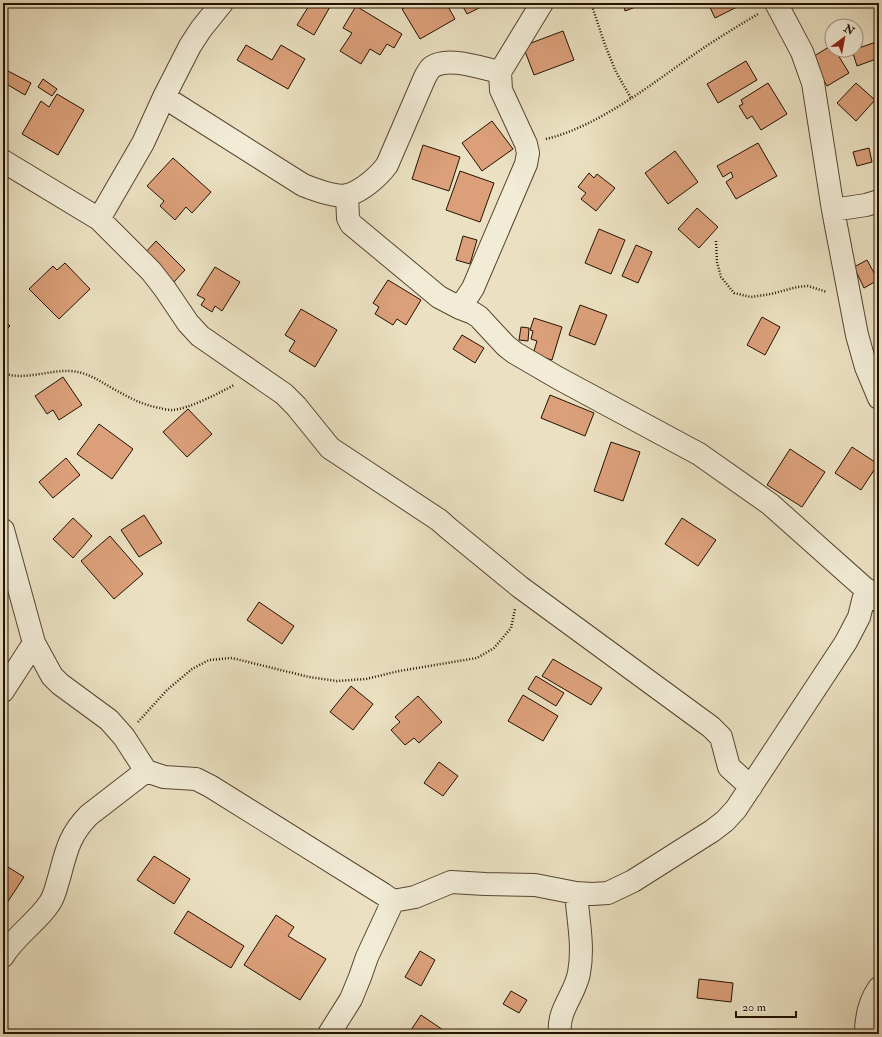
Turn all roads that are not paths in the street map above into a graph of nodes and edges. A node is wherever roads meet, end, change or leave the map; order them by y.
1 (222, 3) edge
2 (542, 3) edge
3 (770, 7) edge
4 (500, 72) junction
5 (164, 97) junction
6 (3, 161) edge
7 (347, 195) junction
8 (879, 201) edge
9 (833, 210) junction
10 (99, 219) junction
11 (460, 308) junction
12 (879, 398) edge
13 (3, 530) edge
14 (872, 595) edge
15 (34, 643) junction
16 (3, 691) edge
17 (146, 771) junction
18 (751, 787) junction
19 (576, 892) junction
20 (392, 901) junction
21 (3, 956) edge
22 (879, 988) edge
23 (329, 1034) edge
24 (560, 1034) edge
25 (866, 1034) edge

1 - 5 street
2 - 4 street
3 - 9 street
4 - 7 street
4 - 11 street
5 - 7 street
5 - 10 street
6 - 10 street
7 - 11 street
8 - 9 street
9 - 12 street
10 - 18 street
11 - 14 street
13 - 15 street
14 - 18 street
15 - 16 street
15 - 17 street
17 - 20 street
17 - 21 street
18 - 19 street
19 - 20 street
19 - 24 street
20 - 23 street
22 - 25 street

